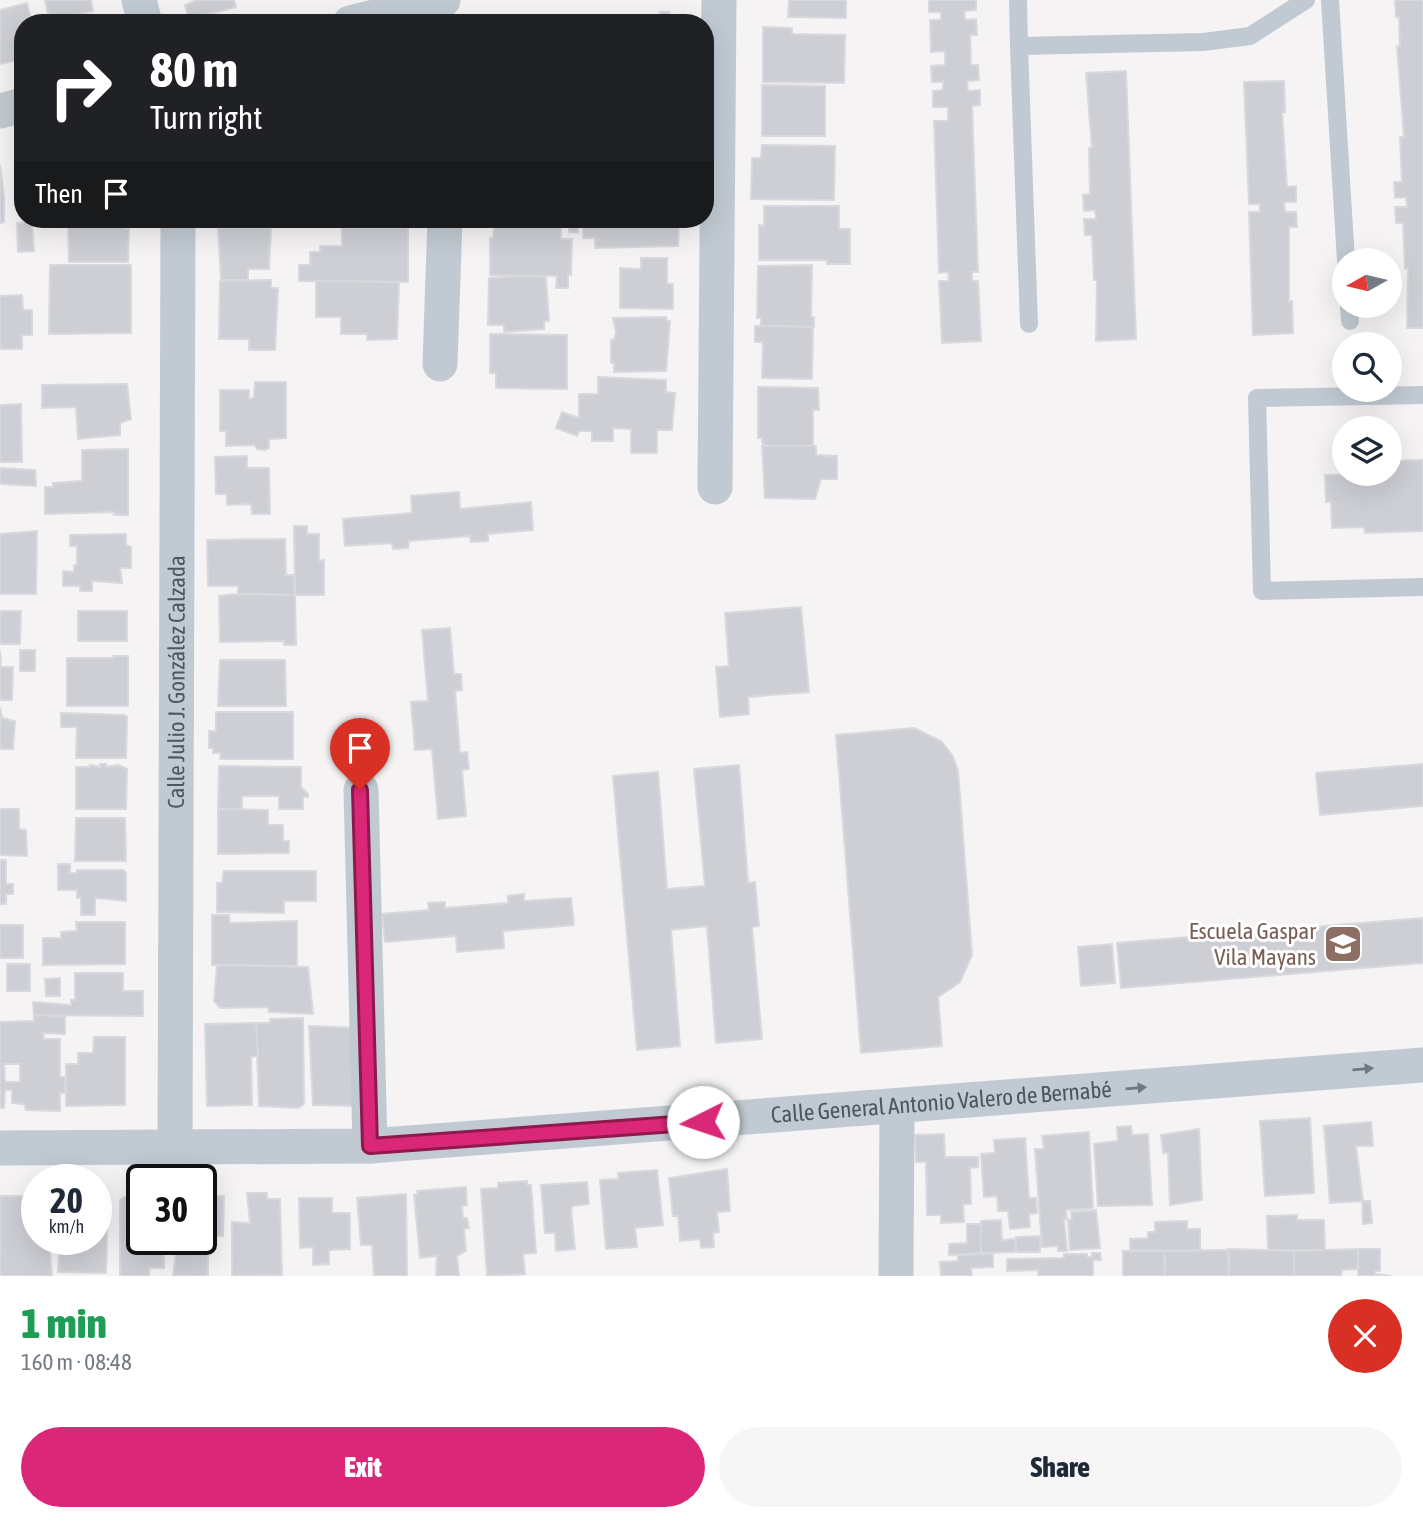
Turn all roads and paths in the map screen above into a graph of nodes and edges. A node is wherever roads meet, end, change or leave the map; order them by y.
1 (719, 0) edge
2 (1018, 0) edge
3 (1306, 0) edge
4 (1330, 0) edge
5 (430, 9) edge
6 (401, 14) edge
7 (1018, 46) junction
8 (177, 228) edge
9 (445, 228) edge
10 (1345, 248) edge
11 (1029, 324) dead end
12 (440, 363) dead end
13 (1423, 395) edge
14 (715, 487) dead end
15 (1423, 587) edge
16 (360, 790) dead end
17 (1423, 1065) edge
18 (897, 1108) junction
19 (370, 1146) junction
20 (0, 1148) edge
21 (175, 1148) junction
22 (896, 1276) edge

1 - 14 street
2 - 7 lane
3 - 7 lane
4 - 10 lane
5 - 6 street
7 - 11 lane
8 - 21 street, Calle Julio J. González Calzada
9 - 12 street
13 - 15 lane
16 - 19 street
18 -> 17 street, Calle General Antonio Valero de Bernabé
18 - 19 street, Calle General Antonio Valero de Bernabé
18 - 22 street
19 - 21 street, Calle General Antonio Valero de Bernabé
20 - 21 street, Calle General Antonio Valero de Bernabé

